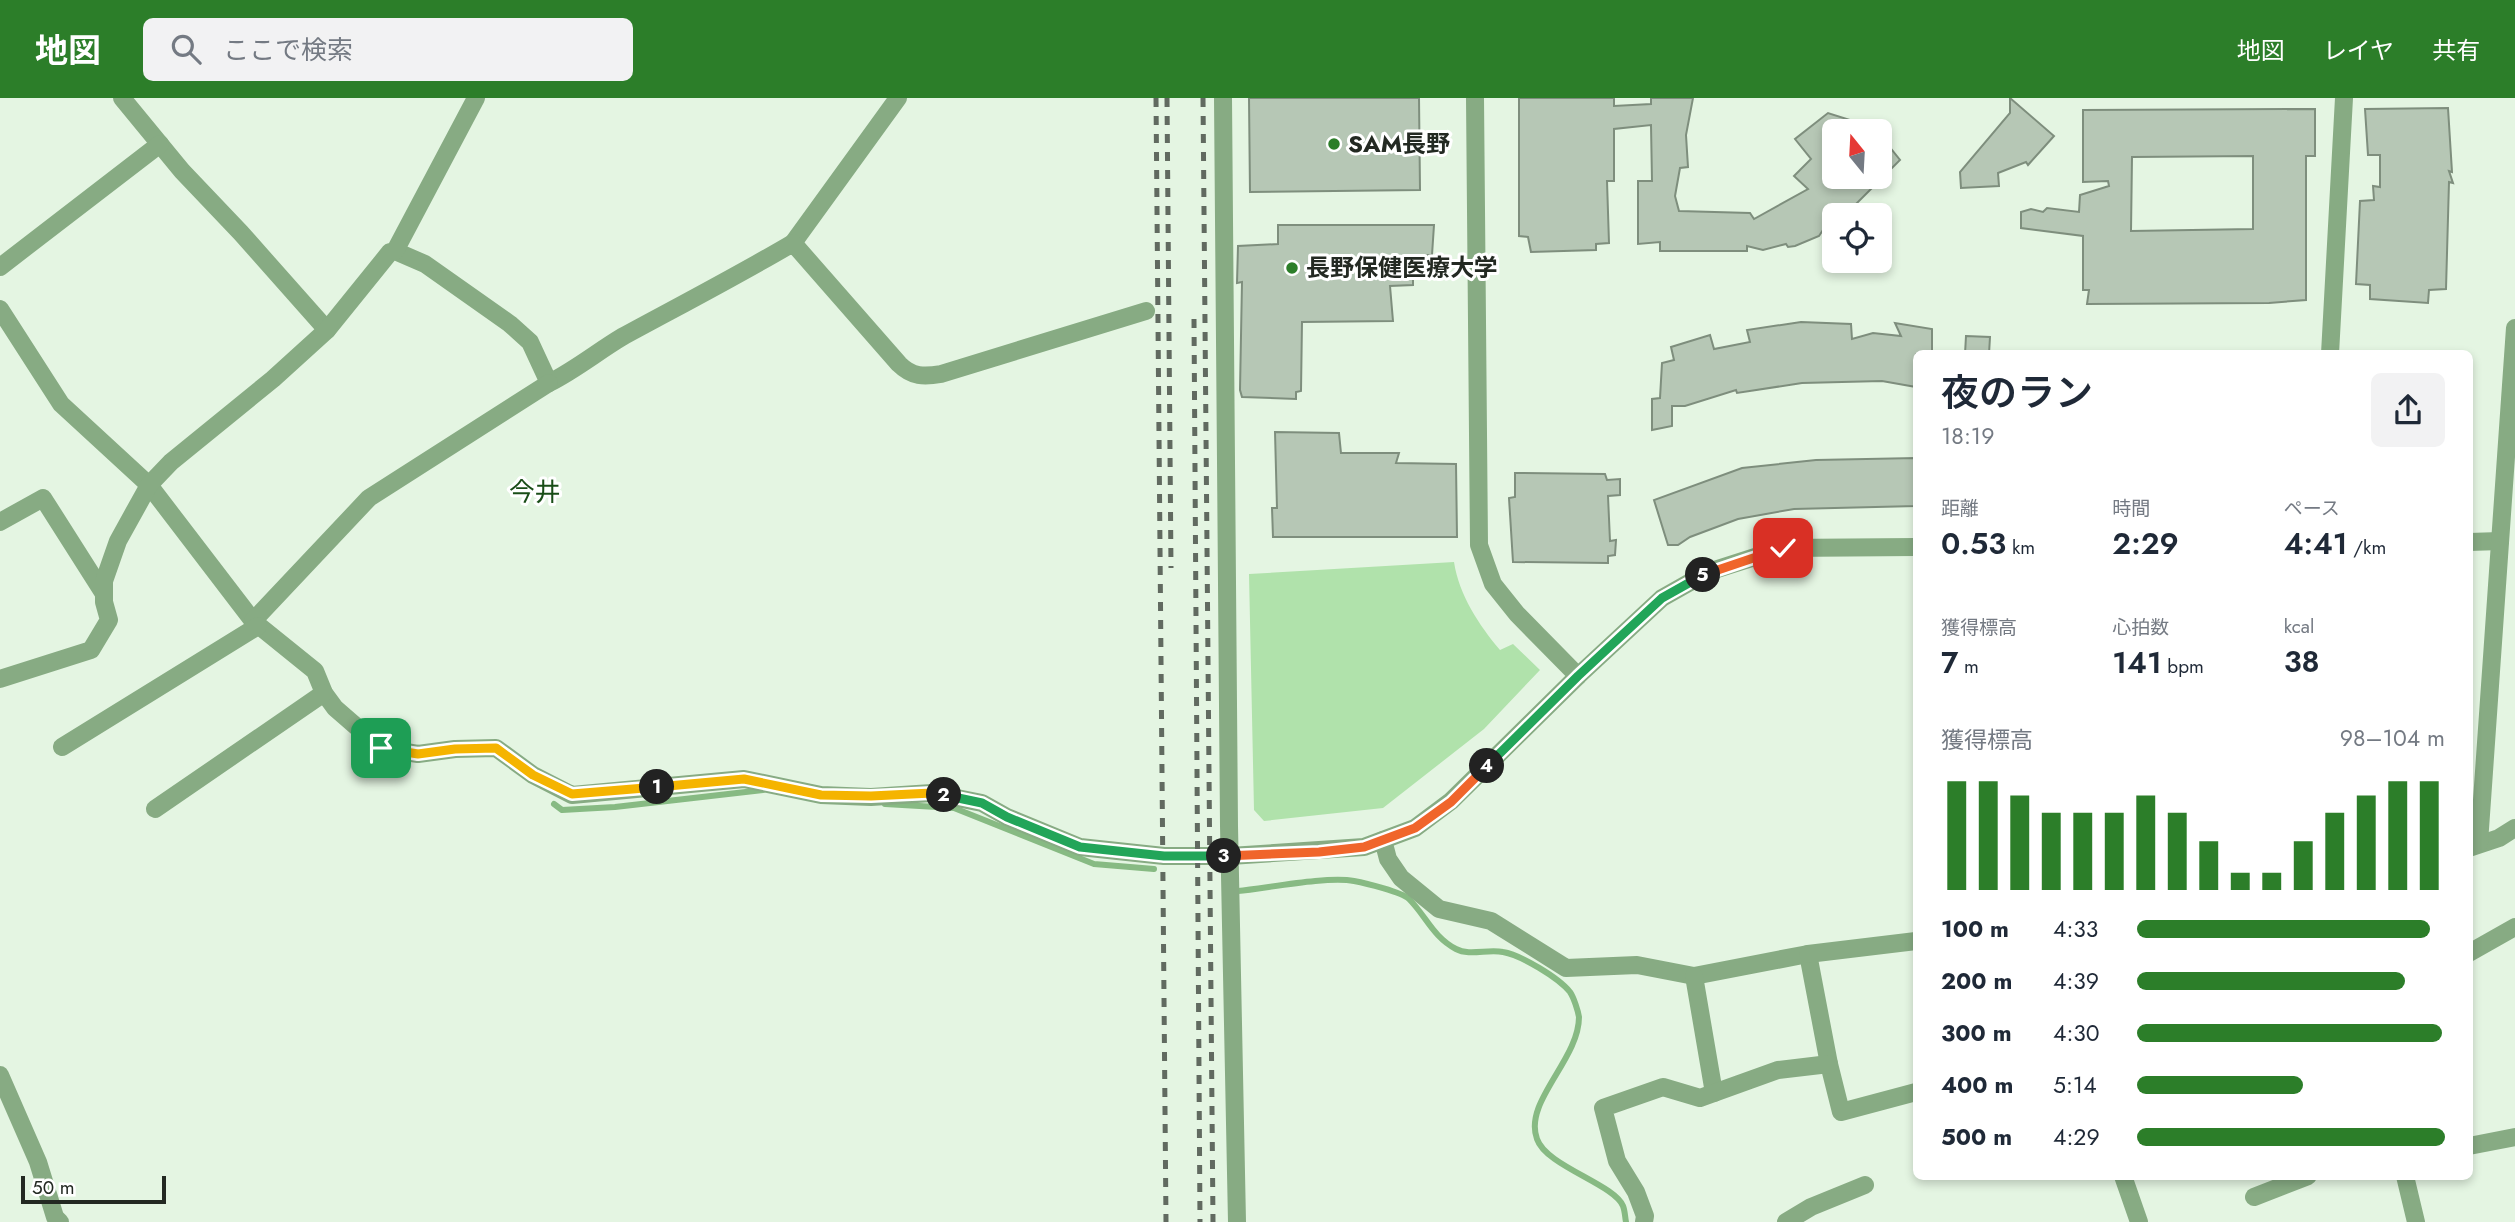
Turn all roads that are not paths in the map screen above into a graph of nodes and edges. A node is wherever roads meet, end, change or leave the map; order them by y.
1 (122, 98) edge
2 (476, 98) edge
3 (898, 98) edge
4 (1223, 98) edge
5 (1475, 98) edge
6 (2344, 98) edge
7 (159, 144) junction
8 (793, 243) junction
9 (395, 251) junction
10 (0, 267) edge
11 (0, 309) edge
12 (1146, 311) dead end
13 (2515, 328) edge
14 (327, 330) junction
15 (2330, 350) edge
16 (549, 383) junction
17 (2511, 465) edge
18 (149, 485) junction
19 (0, 522) edge
20 (2500, 541) junction
21 (2473, 542) edge
22 (1913, 547) edge
23 (104, 594) junction
24 (255, 623) junction
25 (1578, 676) junction
26 (0, 679) edge
27 (324, 693) junction
28 (62, 747) dead end
29 (155, 809) dead end
30 (2515, 828) edge
31 (1383, 840) junction
32 (2474, 845) edge
33 (1230, 856) junction
34 (2505, 926) edge
35 (1913, 940) edge
36 (2473, 950) edge
37 (1808, 954) junction
38 (1694, 976) junction
39 (1829, 1064) junction
40 (0, 1075) edge
41 (1714, 1093) junction
42 (1913, 1093) edge
43 (2515, 1137) edge
44 (2473, 1145) edge
45 (2124, 1180) edge
46 (2298, 1180) edge
47 (2406, 1180) edge
48 (1865, 1185) dead end
49 (2254, 1197) dead end
50 (2134, 1221) edge
51 (60, 1222) edge
52 (1237, 1222) edge
53 (1644, 1222) edge
54 (1786, 1222) edge
55 (2416, 1222) edge

1 - 7 street
2 - 9 street
3 - 8 street
4 - 33 street
5 - 25 street
6 - 15 street
7 - 10 street
7 - 14 street
8 - 12 street
8 - 16 street
9 - 14 street
9 - 16 street
11 - 18 street
13 - 17 street
14 - 18 street
16 - 24 street
17 - 20 street
18 - 23 street
18 - 24 street
19 - 23 street
20 - 21 street
20 - 32 street
22 - 25 street
23 - 26 street
24 - 27 street
24 - 28 street
25 - 31 street
27 - 29 street
27 - 33 street
30 - 32 street
31 - 33 street
31 - 38 street
33 - 52 street
34 - 36 street
35 - 37 street
37 - 38 street
37 - 39 street
38 - 41 street
39 - 41 street
39 - 42 street
40 - 51 street
41 - 53 street
43 - 44 street
45 - 50 street
46 - 49 street
47 - 55 street
48 - 54 street

